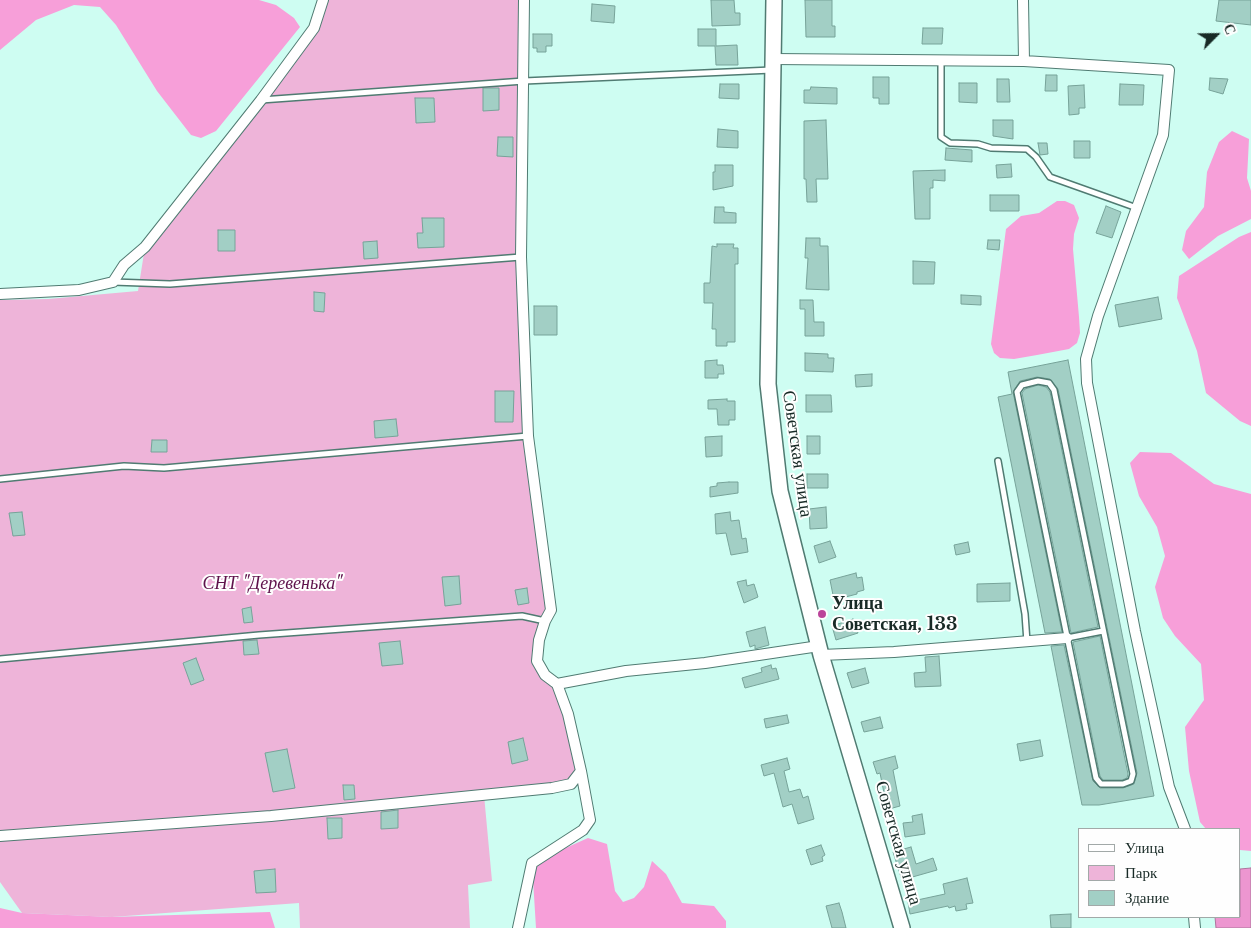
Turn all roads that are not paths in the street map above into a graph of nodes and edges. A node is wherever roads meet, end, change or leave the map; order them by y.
1 (323, 0) edge
2 (524, 0) edge
3 (774, 0) edge
4 (1023, 0) edge
5 (941, 61) junction
6 (1024, 61) junction
7 (772, 65) junction
8 (524, 81) junction
9 (261, 100) junction
10 (1137, 208) junction
11 (521, 257) junction
12 (112, 282) junction
13 (0, 294) edge
14 (528, 436) junction
15 (998, 461) dead end
16 (0, 479) edge
17 (545, 621) junction
18 (1104, 631) junction
19 (1067, 638) junction
20 (1027, 642) junction
21 (820, 650) junction
22 (0, 659) edge
23 (557, 684) junction
24 (581, 771) junction
25 (1185, 828) edge
26 (0, 836) edge
27 (518, 928) edge
28 (902, 928) edge

1 - 9 street
2 - 8 street
3 - 7 street, Советская улица
4 - 6 street
5 - 6 street
5 - 7 street
5 - 10 lane
6 - 10 street
7 - 8 lane
7 - 21 street, Советская улица
8 - 9 lane
8 - 11 street
9 - 12 street
10 - 25 street
11 - 12 lane
11 - 14 street
12 - 13 street
14 - 16 lane
14 - 17 street
15 - 20 lane
17 - 22 lane
17 - 23 street
18 - 19 lane
18 - 19 lane
18 - 19 lane
19 - 20 street
20 - 21 street
21 - 23 street
21 - 28 street, Советская улица
23 - 24 street
24 - 26 street
24 - 27 street

